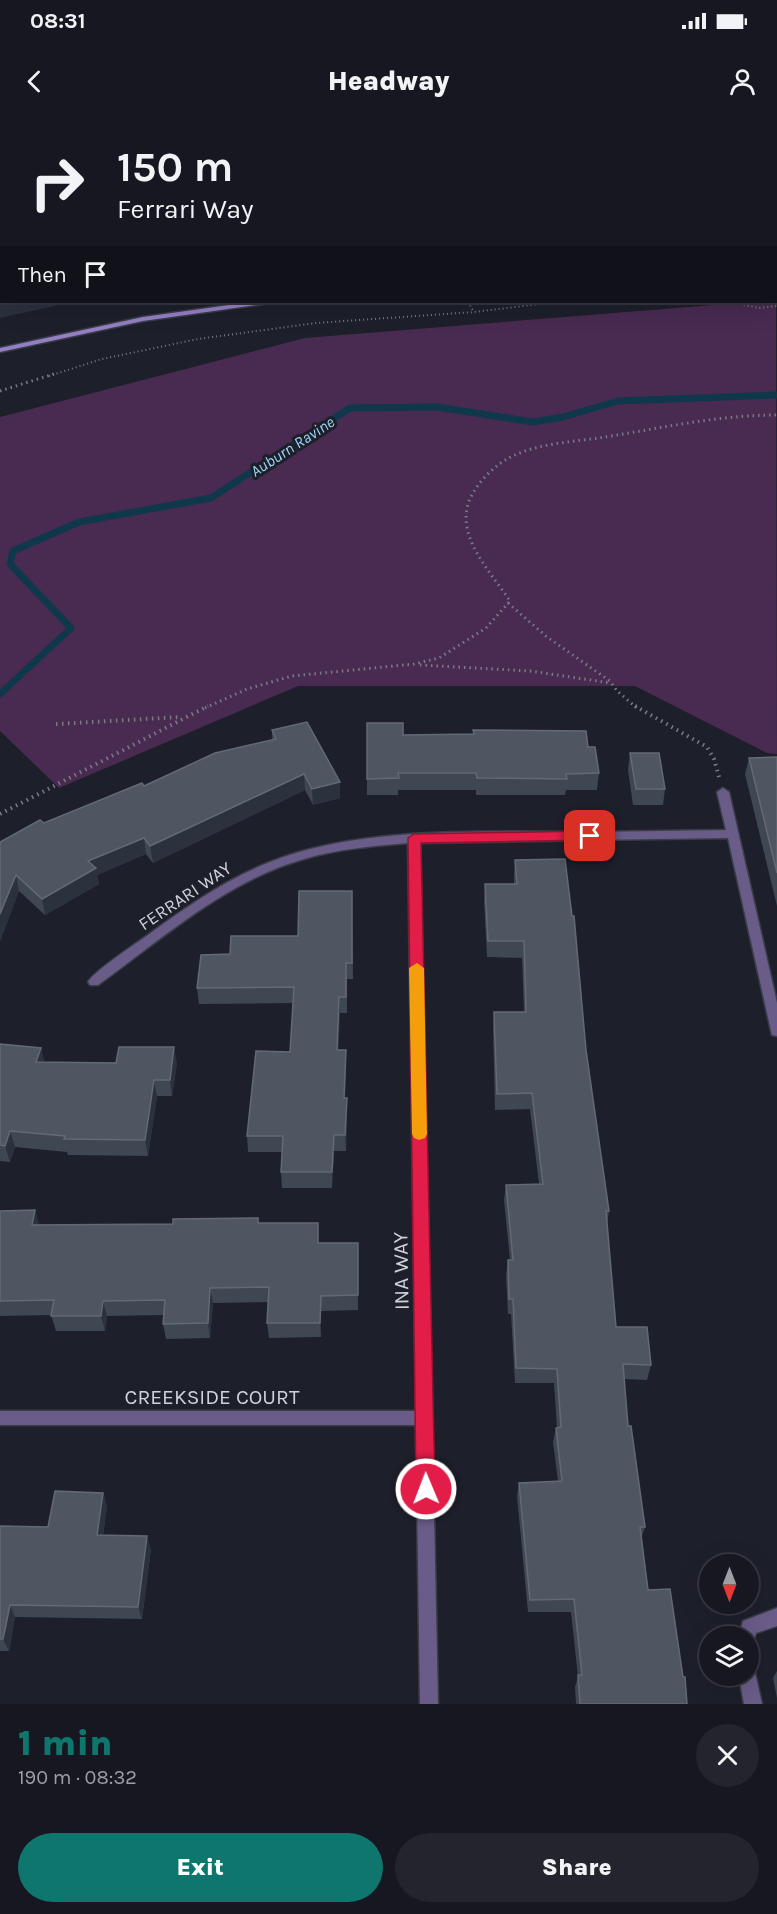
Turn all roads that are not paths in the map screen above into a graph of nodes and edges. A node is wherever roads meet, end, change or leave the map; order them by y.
1 (256, 303) edge
2 (0, 350) edge
3 (723, 792) dead end
4 (733, 834) junction
5 (414, 838) junction
6 (94, 982) dead end
7 (777, 1031) edge
8 (0, 1418) edge
9 (424, 1418) junction
10 (777, 1617) edge
11 (752, 1626) edge
12 (750, 1686) edge
13 (429, 1704) edge
14 (753, 1704) edge

1 - 2 main road
3 - 4 street
4 - 5 street, FERRARI WAY
4 - 7 street
5 - 6 street, FERRARI WAY
5 - 9 street, INA WAY
8 - 9 street, CREEKSIDE COURT
9 - 13 street, INA WAY
10 - 11 street
12 - 14 street

